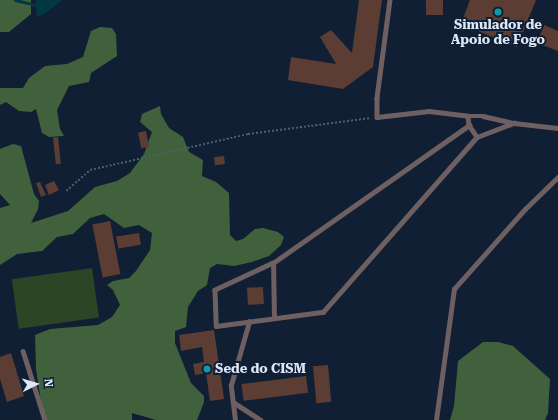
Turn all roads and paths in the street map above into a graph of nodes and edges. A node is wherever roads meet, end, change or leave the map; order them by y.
1 (390, 0) edge
2 (468, 116) junction
3 (377, 117) junction
4 (514, 123) junction
5 (469, 125) junction
6 (558, 128) edge
7 (477, 136) junction
8 (558, 177) edge
9 (66, 191) dead end
10 (273, 263) junction
11 (274, 318) junction
12 (249, 322) junction
13 (23, 351) dead end
14 (233, 402) junction
15 (45, 420) edge
16 (235, 420) edge
17 (261, 420) edge
18 (436, 420) edge

1 - 3 lane
2 - 3 lane
2 - 4 lane
2 - 5 lane
3 - 9 path
4 - 6 lane
4 - 7 lane
5 - 7 lane
5 - 10 lane
7 - 11 lane
8 - 18 lane
10 - 11 lane
10 - 12 lane
11 - 12 lane
12 - 14 lane
13 - 15 lane
14 - 16 lane
14 - 17 lane

